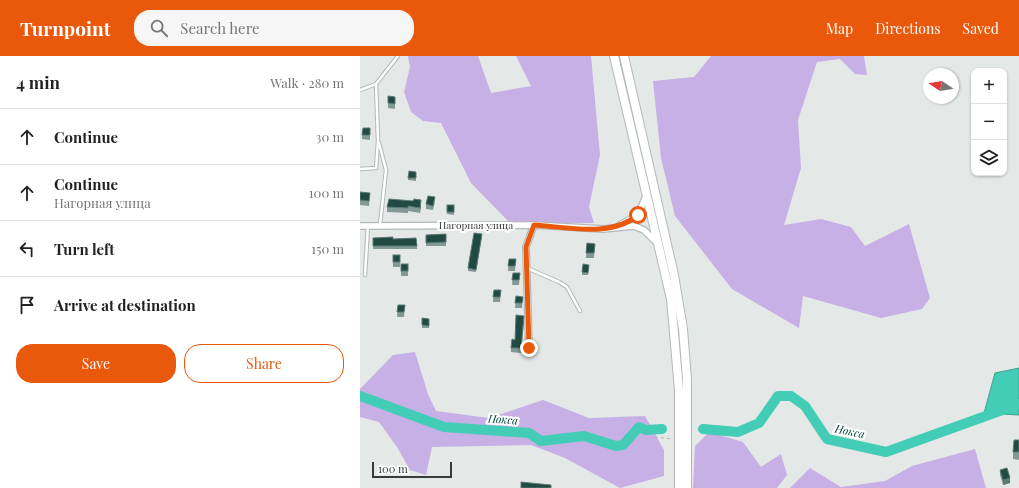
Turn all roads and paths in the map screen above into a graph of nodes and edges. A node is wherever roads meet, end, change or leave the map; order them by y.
1 (398, 56) edge
2 (614, 56) edge
3 (624, 56) edge
4 (376, 84) junction
5 (360, 90) edge
6 (378, 141) junction
7 (360, 169) edge
8 (647, 193) junction
9 (534, 225) junction
10 (360, 226) edge
11 (368, 226) junction
12 (380, 226) junction
13 (616, 227) junction
14 (658, 244) junction
15 (526, 268) junction
16 (365, 275) dead end
17 (580, 311) dead end
18 (529, 348) dead end
19 (654, 437) dead end
20 (672, 439) dead end
21 (679, 488) edge
22 (687, 488) edge

1 - 4 lane
2 - 8 main road
3 - 22 main road
4 - 5 lane
4 - 6 lane
6 - 7 lane
6 - 12 lane
8 - 13 street
8 - 14 main road
9 - 12 street, Нагорная улица
9 - 13 street, Нагорная улица
9 - 15 street
10 - 11 street, Нагорная улица
11 - 12 street, Нагорная улица
11 - 16 lane
13 - 14 street, Нагорная улица
14 - 21 main road
15 - 17 lane
15 - 18 street
19 - 20 path

